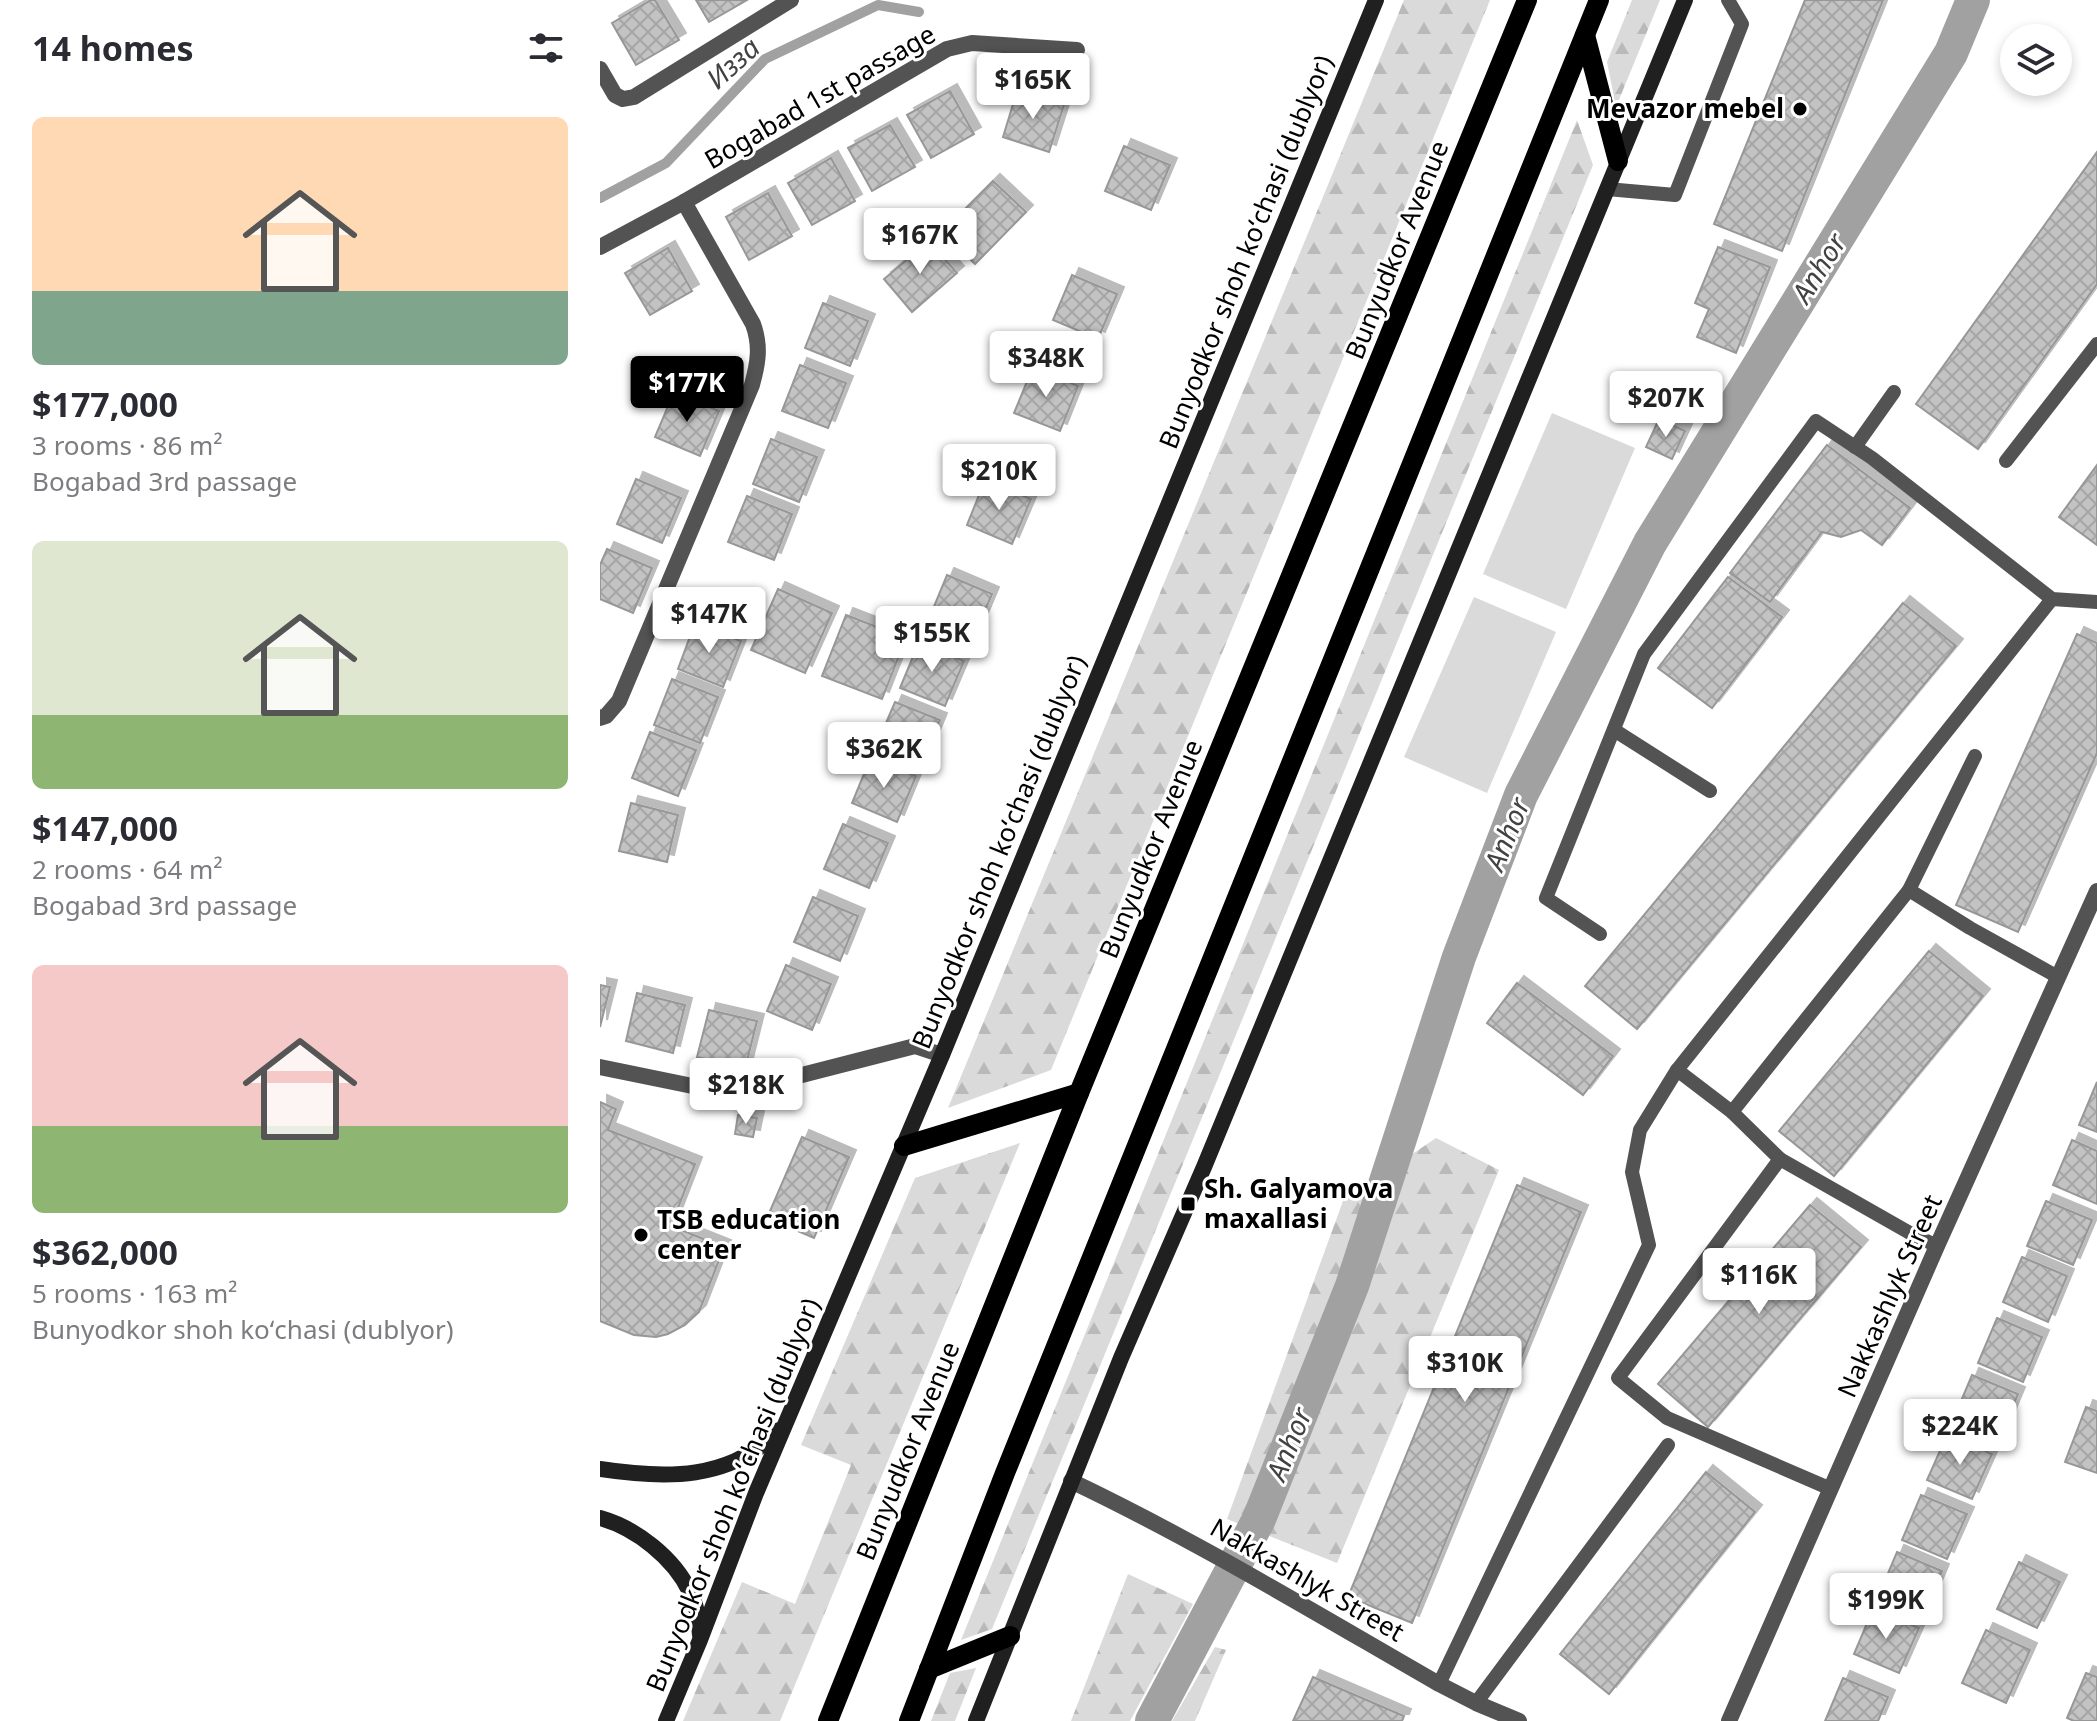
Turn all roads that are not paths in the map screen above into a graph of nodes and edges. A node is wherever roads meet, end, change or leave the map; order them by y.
1 (791, 0) edge
2 (1376, 0) edge
3 (1527, 0) edge
4 (1599, 0) edge
5 (1685, 0) edge
6 (1728, 0) edge
7 (1585, 35) junction
8 (1077, 50) dead end
9 (600, 69) edge
10 (1618, 161) junction
11 (1607, 189) junction
12 (684, 202) junction
13 (600, 247) edge
14 (2097, 344) edge
15 (1894, 392) dead end
16 (1855, 447) junction
17 (2006, 461) dead end
18 (2052, 599) junction
19 (2097, 602) edge
20 (600, 718) edge
21 (1614, 730) junction
22 (1975, 756) dead end
23 (1710, 791) dead end
24 (1909, 890) junction
25 (2097, 891) edge
26 (1600, 934) dead end
27 (2058, 977) junction
28 (942, 1055) junction
29 (600, 1067) edge
30 (1677, 1070) junction
31 (1079, 1093) junction
32 (1732, 1112) junction
33 (904, 1146) junction
34 (1780, 1159) junction
35 (1937, 1246) junction
36 (788, 1419) junction
37 (1668, 1445) dead end
38 (600, 1469) edge
39 (1071, 1481) junction
40 (1831, 1489) junction
41 (600, 1518) edge
42 (1010, 1636) junction
43 (700, 1640) junction
44 (929, 1669) junction
45 (1439, 1684) junction
46 (1476, 1703) junction
47 (666, 1721) edge
48 (828, 1721) edge
49 (909, 1721) edge
50 (976, 1721) edge
51 (1519, 1721) edge
52 (1729, 1721) edge

1 - 9 street
2 - 28 street, Bunyodkor shoh koʻchasi (dublyor)
3 - 31 main road, Bunyudkor Avenue
4 - 7 main road
5 - 10 street
6 - 11 lane
7 - 10 main road
7 - 44 main road
8 - 12 street, Bogabad 1st passage
10 - 11 street
11 - 39 street
12 - 13 street, Bogabad 1st passage
12 - 20 street
14 - 17 lane
15 - 16 lane
16 - 18 lane
16 - 21 lane
18 - 19 lane
18 - 30 lane
21 - 23 lane
21 - 26 lane
22 - 24 lane
24 - 27 lane
24 - 32 lane
25 - 27 street, Nakkashlyk Street
27 - 35 street, Nakkashlyk Street
28 - 29 street
28 - 33 street, Bunyodkor shoh koʻchasi (dublyor)
30 - 32 lane
30 - 45 lane
31 - 33 main road
31 - 48 main road, Bunyudkor Avenue
32 - 34 lane
33 - 36 street, Bunyodkor shoh koʻchasi (dublyor)
34 - 35 lane
34 - 40 lane
35 - 40 street, Nakkashlyk Street
36 - 38 street
36 - 43 street, Bunyodkor shoh koʻchasi (dublyor)
37 - 46 lane
39 - 42 street
39 - 45 street, Nakkashlyk Street
40 - 52 street, Nakkashlyk Street
41 - 43 street
42 - 44 main road
42 - 50 street
43 - 47 street, Bunyodkor shoh koʻchasi (dublyor)
44 - 49 main road
45 - 46 street, Nakkashlyk Street
46 - 51 street, Nakkashlyk Street

